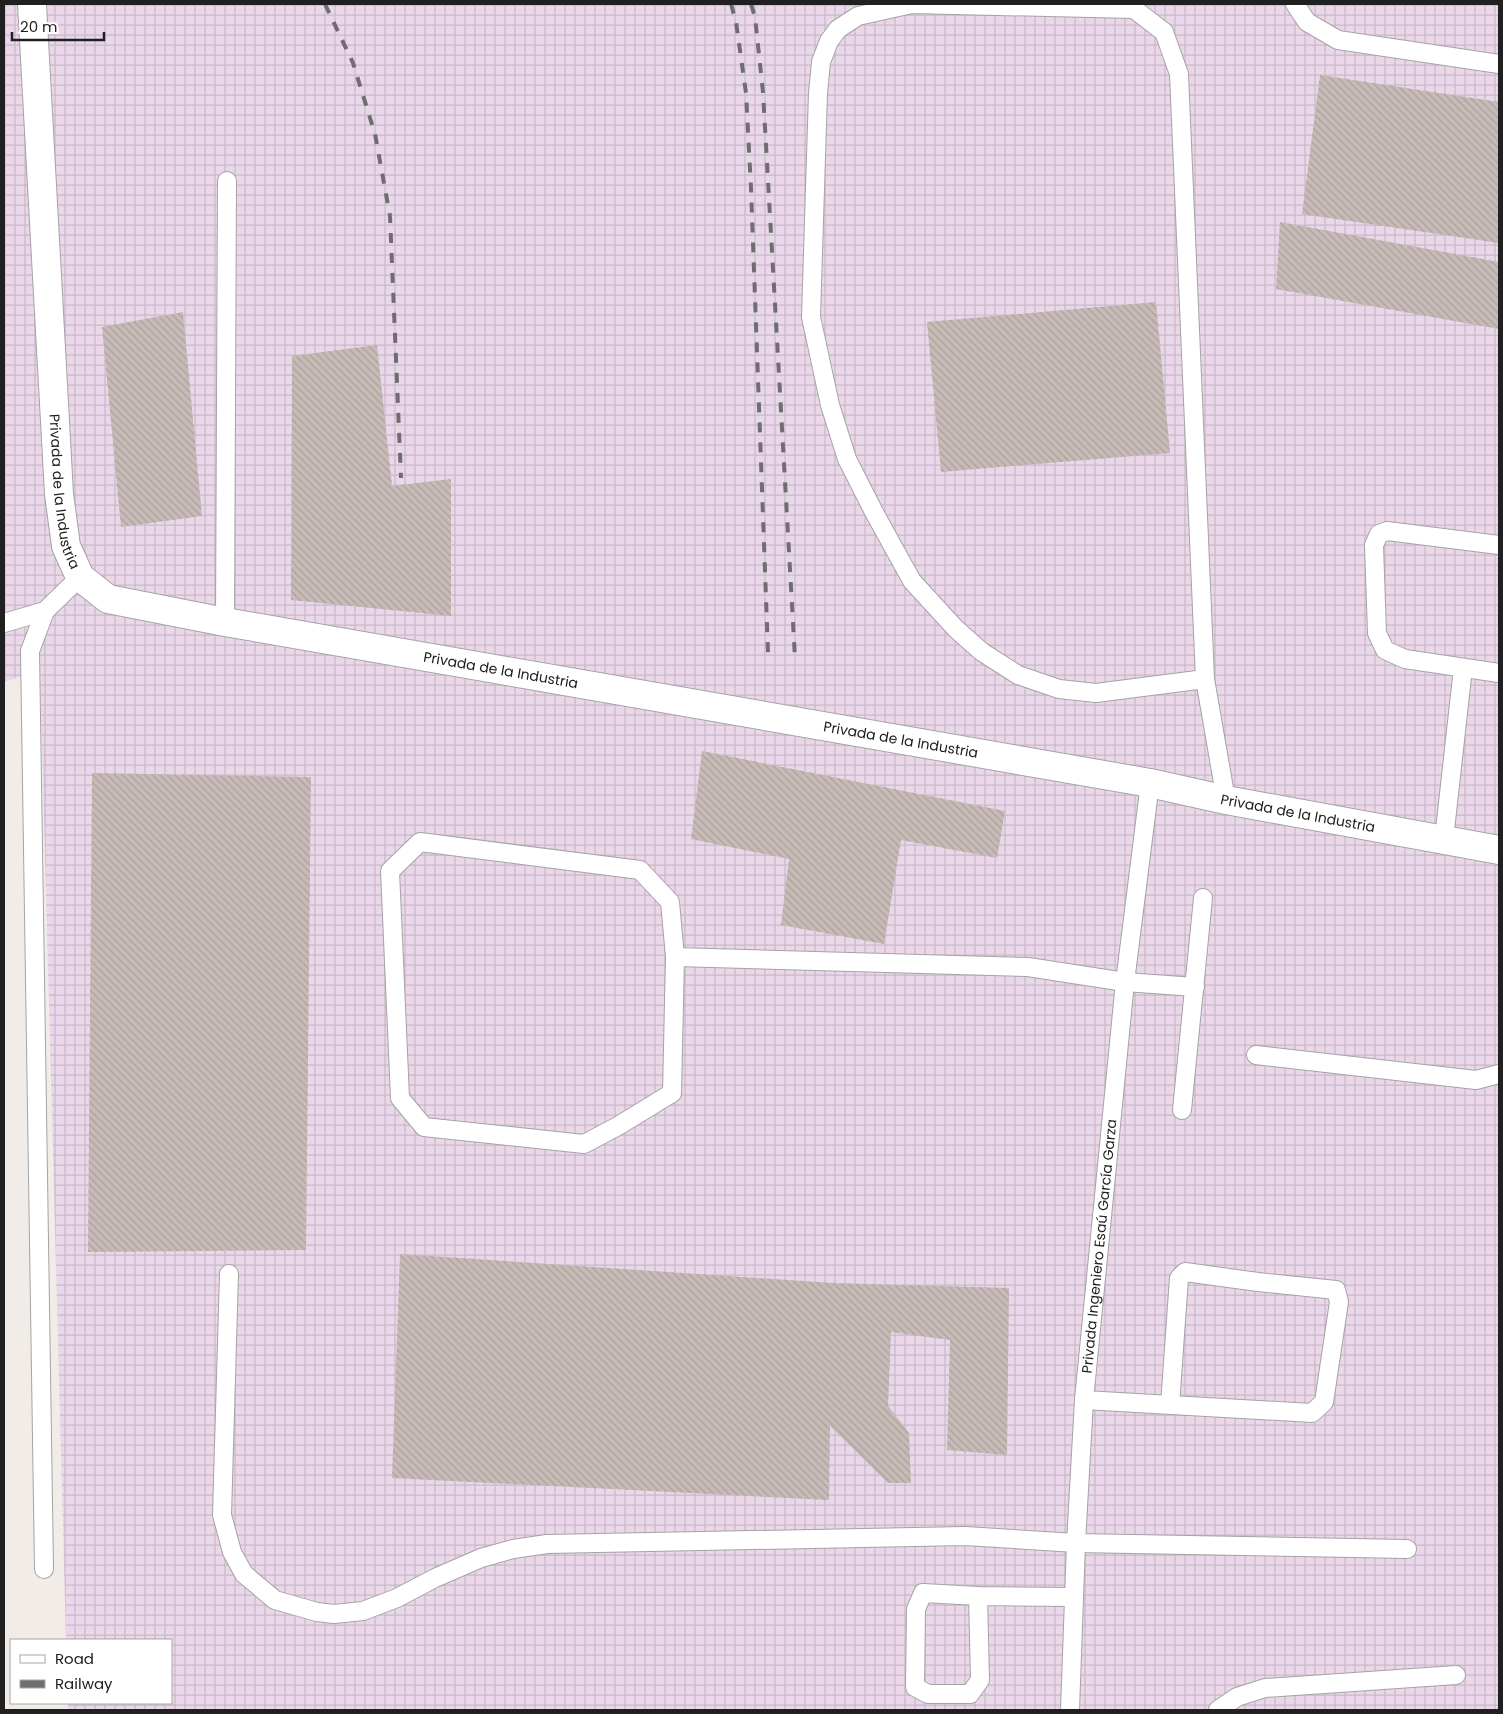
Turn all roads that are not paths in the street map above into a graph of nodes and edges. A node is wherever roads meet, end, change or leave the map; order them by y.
1 (32, 4) edge
2 (1295, 4) edge
3 (1499, 64) edge
4 (227, 181) dead end
5 (1499, 545) edge
6 (80, 578) junction
7 (45, 611) junction
8 (225, 622) junction
9 (4, 623) edge
10 (1463, 668) junction
11 (1499, 673) edge
12 (1205, 680) junction
13 (1150, 783) junction
14 (1226, 800) junction
15 (1444, 839) junction
16 (1499, 850) edge
17 (1203, 898) dead end
18 (675, 957) junction
19 (1125, 982) junction
20 (1195, 987) junction
21 (1256, 1054) dead end
22 (1499, 1074) edge
23 (1182, 1110) dead end
24 (229, 1274) dead end
25 (1084, 1400) junction
26 (1170, 1405) junction
27 (1076, 1543) junction
28 (1407, 1549) dead end
29 (44, 1569) dead end
30 (978, 1596) junction
31 (1074, 1597) junction
32 (1456, 1674) dead end
33 (1070, 1710) edge
34 (1218, 1710) edge

1 - 6 street, Privada de la Industria
2 - 3 lane
4 - 8 lane
5 - 10 lane
6 - 7 lane
6 - 8 street, Privada de la Industria
7 - 9 lane
7 - 29 lane
8 - 13 street, Privada de la Industria
10 - 11 lane
10 - 15 lane
12 - 12 lane
12 - 14 lane
13 - 14 street, Privada de la Industria
13 - 19 lane, Privada Ingeniero Esaú García Garza
14 - 15 street, Privada de la Industria
15 - 16 street, Privada de la Industria
17 - 20 lane
18 - 18 lane
18 - 19 lane
19 - 20 lane
19 - 25 lane, Privada Ingeniero Esaú García Garza
20 - 23 lane
21 - 22 lane
24 - 27 lane
25 - 26 lane
25 - 27 lane, Privada Ingeniero Esaú García Garza
26 - 26 lane
27 - 28 lane
27 - 31 lane, Privada Ingeniero Esaú García Garza
30 - 30 lane
30 - 31 lane
31 - 33 lane, Privada Ingeniero Esaú García Garza
32 - 34 lane

